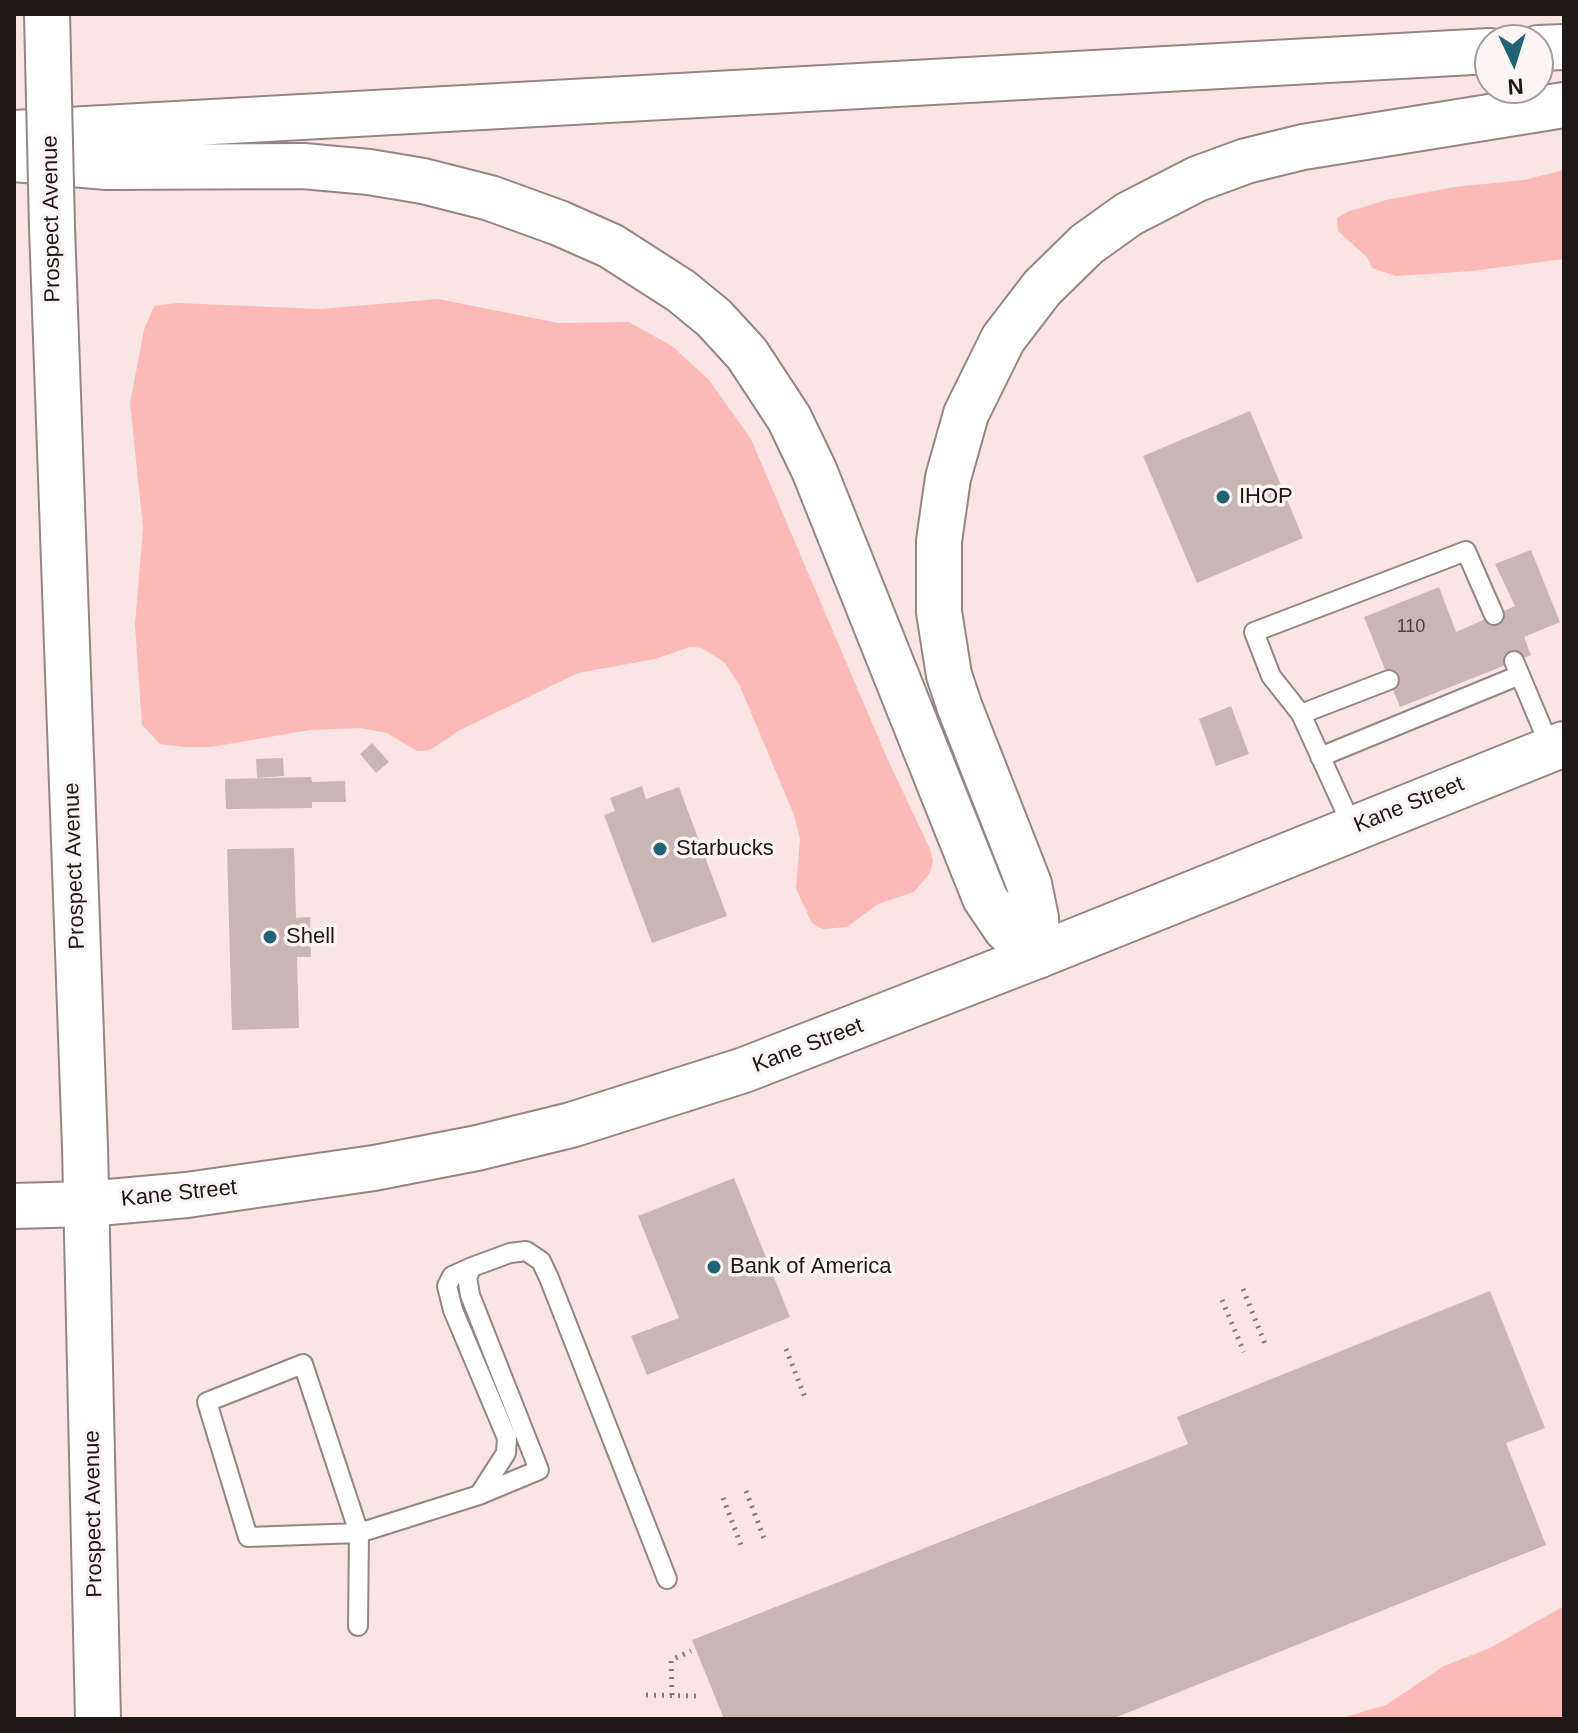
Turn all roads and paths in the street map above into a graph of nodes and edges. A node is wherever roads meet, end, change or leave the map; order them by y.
1 (47, 14) edge
2 (1474, 52) edge
3 (1564, 105) edge
4 (14, 133) edge
5 (14, 159) edge
6 (1494, 615) dead end
7 (1389, 680) dead end
8 (1301, 714) junction
9 (1558, 746) edge
10 (1320, 757) junction
11 (1353, 828) junction
12 (1037, 956) junction
13 (87, 1204) junction
14 (14, 1206) edge
15 (472, 1267) junction
16 (1243, 1289) dead end
17 (1222, 1300) dead end
18 (1265, 1344) dead end
19 (786, 1349) dead end
20 (1244, 1352) dead end
21 (806, 1400) dead end
22 (746, 1491) dead end
23 (479, 1495) junction
24 (723, 1498) dead end
25 (359, 1533) junction
26 (765, 1541) dead end
27 (743, 1550) dead end
28 (667, 1579) dead end
29 (358, 1626) dead end
30 (691, 1651) dead end
31 (646, 1695) dead end
32 (672, 1695) junction
33 (698, 1696) dead end
34 (98, 1719) edge

1 - 13 main road, Prospect Avenue, bridge
2 - 4 main road
3 - 12 main road
5 - 12 main road
6 - 8 lane
7 - 8 lane
8 - 10 lane
9 - 10 lane
9 - 11 main road, Kane Street
10 - 11 lane
11 - 12 main road, Kane Street
12 - 13 main road, Kane Street
13 - 14 main road, Kane Street
13 - 34 main road, Prospect Avenue
15 - 23 lane
15 - 23 lane
15 - 28 lane
16 - 18 path
17 - 20 path
19 - 21 path
22 - 26 path
23 - 25 lane
24 - 27 path
25 - 25 lane
25 - 29 lane
30 - 32 path
31 - 32 path
32 - 33 path

